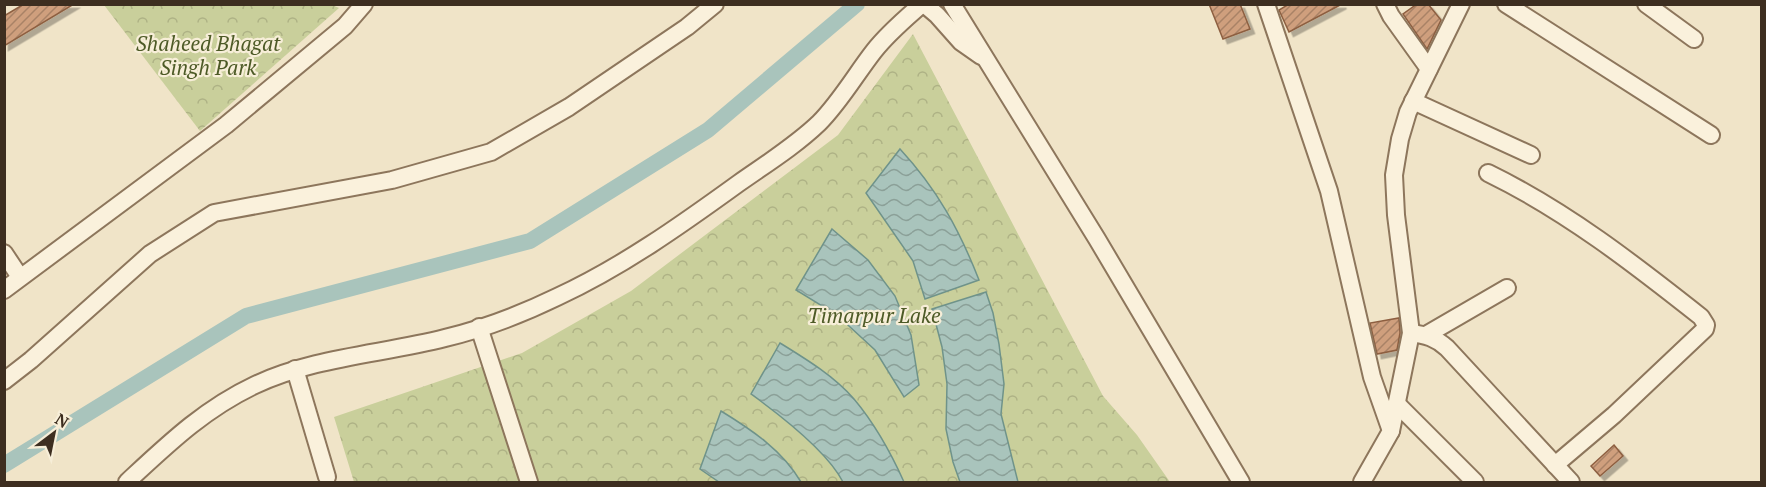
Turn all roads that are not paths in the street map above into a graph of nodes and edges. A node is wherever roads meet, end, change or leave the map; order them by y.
1 (715, 4) edge
2 (923, 4) edge
3 (952, 4) edge
4 (1266, 4) edge
5 (1385, 4) edge
6 (1461, 4) edge
7 (1506, 4) edge
8 (1646, 4) edge
9 (361, 5) edge
10 (1694, 39) dead end
11 (986, 59) junction
12 (1429, 69) junction
13 (1413, 101) junction
14 (1711, 135) dead end
15 (1531, 156) dead end
16 (1488, 173) dead end
17 (4, 253) edge
18 (20, 277) junction
19 (1507, 288) dead end
20 (4, 290) edge
21 (479, 327) junction
22 (1418, 334) junction
23 (295, 369) junction
24 (4, 381) edge
25 (1398, 405) junction
26 (1391, 431) junction
27 (1555, 465) junction
28 (322, 481) edge
29 (127, 483) edge
30 (529, 483) edge
31 (1240, 483) edge
32 (1362, 483) edge
33 (1475, 483) edge
34 (1570, 483) edge

1 - 24 street
2 - 11 street
2 - 21 street
3 - 11 street
4 - 26 street
5 - 12 street
6 - 12 street
7 - 14 street
8 - 10 street
9 - 18 street
11 - 31 street
12 - 13 street
13 - 15 street
13 - 22 street
16 - 27 street
17 - 18 street
18 - 20 street
19 - 22 street
21 - 23 street
21 - 30 street
22 - 25 street
22 - 27 street
23 - 28 street
23 - 29 street
25 - 26 street
25 - 33 street
26 - 32 street
27 - 34 street

